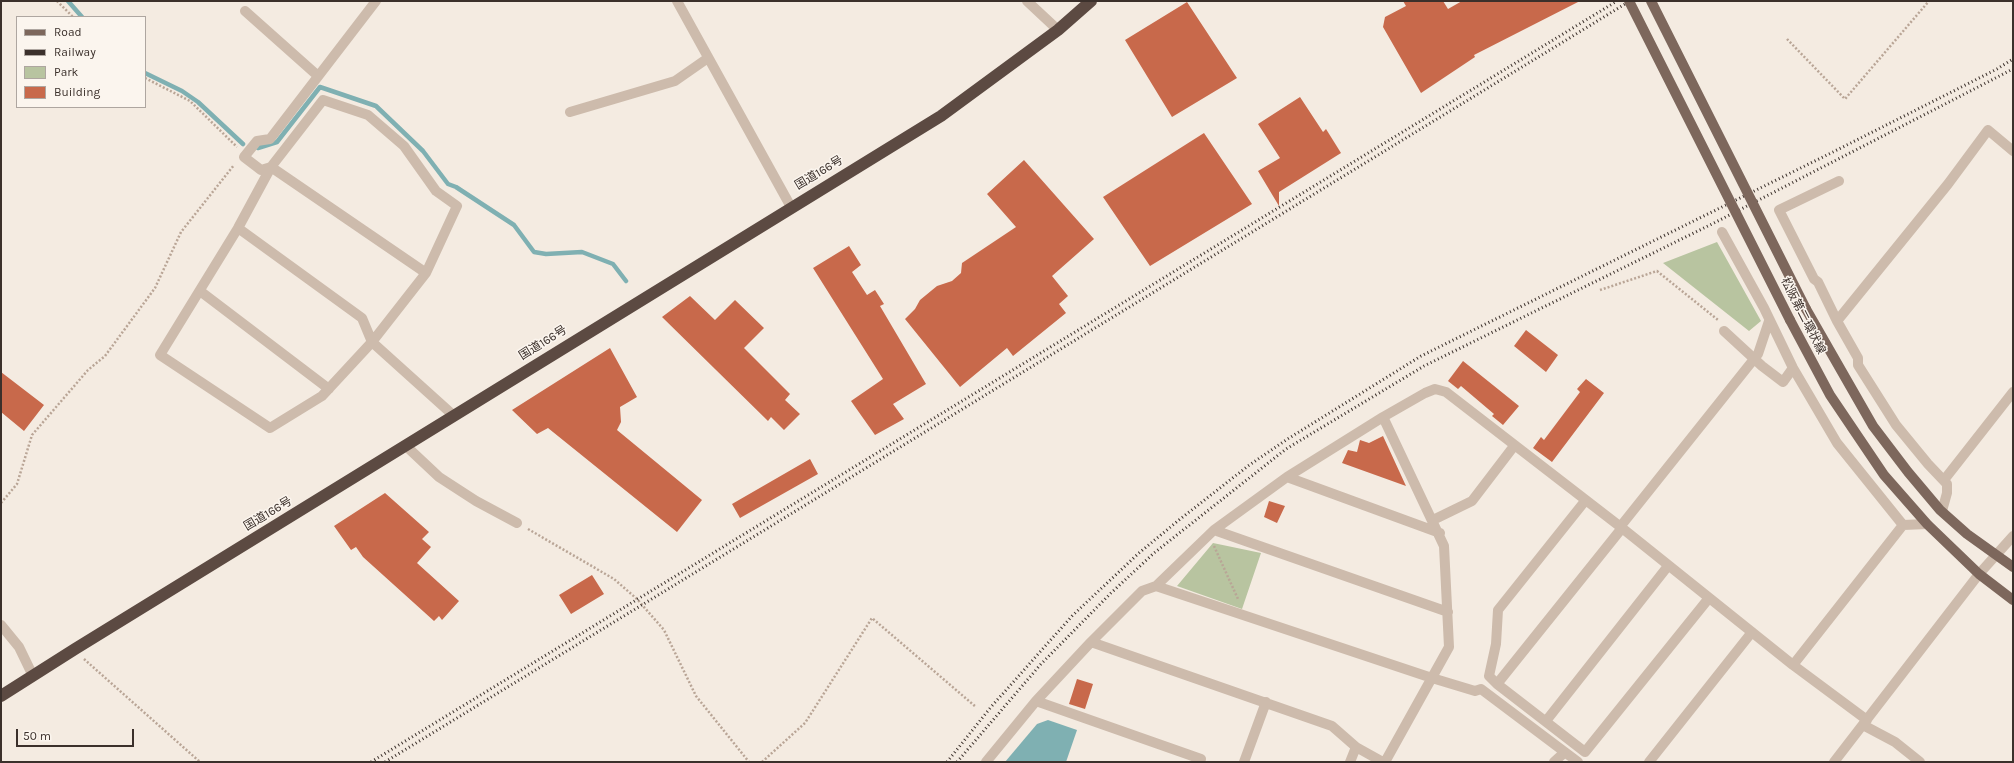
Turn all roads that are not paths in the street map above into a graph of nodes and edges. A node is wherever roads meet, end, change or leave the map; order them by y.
1 (376, 1) edge
2 (677, 1) edge
3 (1027, 1) edge
4 (1091, 1) edge
5 (1629, 1) edge
6 (1651, 1) edge
7 (245, 12) dead end
8 (1058, 30) junction
9 (708, 58) junction
10 (318, 76) junction
11 (570, 112) dead end
12 (2013, 151) edge
13 (271, 167) junction
14 (1839, 181) dead end
15 (790, 207) junction
16 (238, 228) junction
17 (1722, 232) dead end
18 (426, 273) junction
19 (200, 291) junction
20 (1769, 321) junction
21 (1837, 321) junction
22 (1724, 331) road end
23 (372, 342) junction
24 (1754, 357) junction
25 (1793, 368) junction
26 (329, 389) junction
27 (2013, 392) edge
28 (453, 415) junction
29 (1384, 417) junction
30 (406, 446) junction
31 (1514, 446) junction
32 (1288, 477) junction
33 (1944, 480) junction
34 (1585, 501) junction
35 (1942, 511) junction
36 (1433, 520) junction
37 (517, 523) road end
38 (1927, 524) junction
39 (1903, 525) junction
40 (1621, 528) junction
41 (1214, 530) junction
42 (1440, 533) junction
43 (2013, 536) edge
44 (1998, 555) junction
45 (1668, 566) junction
46 (2013, 567) edge
47 (1979, 574) junction
48 (1156, 586) junction
49 (1709, 598) junction
50 (2013, 600) edge
51 (1448, 612) junction
52 (1, 625) edge
53 (1752, 632) junction
54 (1091, 642) junction
55 (1793, 665) junction
56 (34, 676) junction
57 (1432, 678) junction
58 (1497, 684) junction
59 (1, 696) edge
60 (1036, 701) junction
61 (1266, 702) junction
62 (1546, 721) junction
63 (1865, 722) junction
64 (1356, 747) junction
65 (1565, 752) junction
66 (986, 762) edge
67 (1200, 762) edge
68 (1244, 762) edge
69 (1350, 762) edge
70 (1384, 762) edge
71 (1554, 762) edge
72 (1578, 762) edge
73 (1649, 762) edge
74 (1834, 762) edge
75 (1920, 762) edge

1 - 10 street
2 - 9 street
3 - 8 street
4 - 8 highway, 国道166号
5 - 38 main road, 松阪第二環状線, bridge
6 - 35 main road, 松阪第二環状線, bridge
7 - 10 street
8 - 15 highway, 国道166号
9 - 11 street
9 - 15 street
10 - 13 street
12 - 21 street
13 - 16 street
13 - 18 street
13 - 18 street
14 - 21 street
15 - 28 highway, 国道166号
16 - 19 street
16 - 23 street
17 - 20 street
18 - 23 street
19 - 26 street
19 - 26 street
20 - 24 street
20 - 25 street
21 - 33 street
22 - 24 street
23 - 26 street
23 - 28 street
24 - 25 street
24 - 40 street
25 - 39 street
27 - 33 street
28 - 30 highway, 国道166号
29 - 31 street
29 - 32 street
29 - 36 street
30 - 37 street
30 - 56 highway, 国道166号
31 - 34 street
31 - 36 street
32 - 41 street
32 - 42 street
33 - 35 street
34 - 40 street
34 - 58 street
35 - 44 main road, 松阪第二環状線
36 - 42 street
38 - 39 street
38 - 47 main road, 松阪第二環状線
39 - 55 street
40 - 45 street
40 - 58 street
41 - 48 street
41 - 51 street
42 - 51 street
43 - 44 street
44 - 46 main road, 松阪第二環状線
44 - 47 street
45 - 49 street
45 - 62 street
47 - 50 main road, 松阪第二環状線
47 - 63 street
48 - 54 street
48 - 57 street
49 - 53 street
49 - 62 street
51 - 57 street
52 - 56 street
53 - 55 street
53 - 73 street
54 - 60 street
54 - 61 street
55 - 63 street
56 - 59 highway, 国道166号
57 - 65 street
57 - 70 street
58 - 62 street
60 - 66 street
60 - 67 street
61 - 64 street
61 - 68 street
63 - 74 street
63 - 75 street
64 - 69 street
64 - 70 street
65 - 71 street
65 - 72 street

